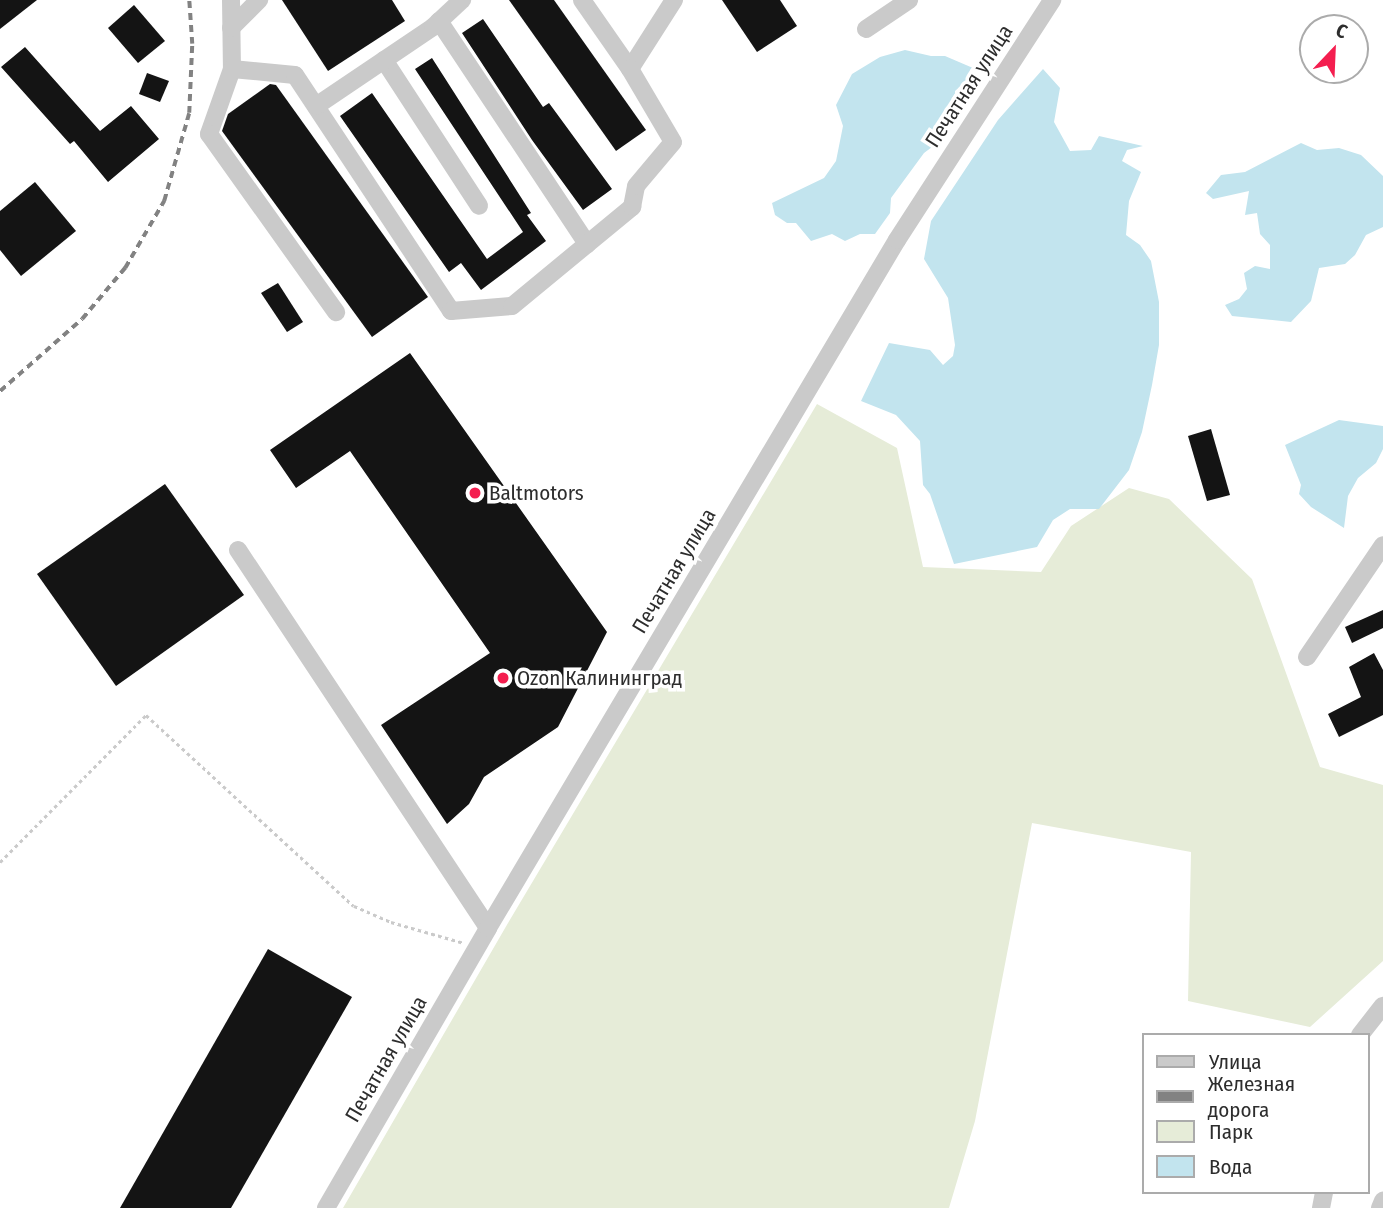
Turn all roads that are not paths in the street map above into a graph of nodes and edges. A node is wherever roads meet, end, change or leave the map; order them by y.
1 (231, 0) edge
2 (259, 0) edge
3 (462, 0) edge
4 (582, 0) edge
5 (674, 0) edge
6 (909, 0) edge
7 (1052, 0) edge
8 (439, 21) junction
9 (231, 28) junction
10 (866, 29) dead end
11 (384, 60) junction
12 (232, 69) junction
13 (630, 69) junction
14 (316, 106) junction
15 (479, 206) dead end
16 (587, 244) junction
17 (336, 312) dead end
18 (1383, 545) edge
19 (238, 550) dead end
20 (1307, 657) dead end
21 (488, 928) junction
22 (1383, 1006) edge
23 (1362, 1033) edge
24 (1383, 1201) edge
25 (326, 1208) edge
26 (1380, 1208) edge

1 - 9 street
2 - 9 street
3 - 8 street
4 - 13 street
5 - 13 street
6 - 10 street
7 - 21 street, Печатная улица
8 - 11 street
8 - 16 street
9 - 12 street
11 - 14 street
11 - 15 street
12 - 14 street
12 - 17 street
13 - 16 street
14 - 16 street
18 - 20 street
19 - 21 street
21 - 25 street, Печатная улица
22 - 23 street
24 - 26 street

